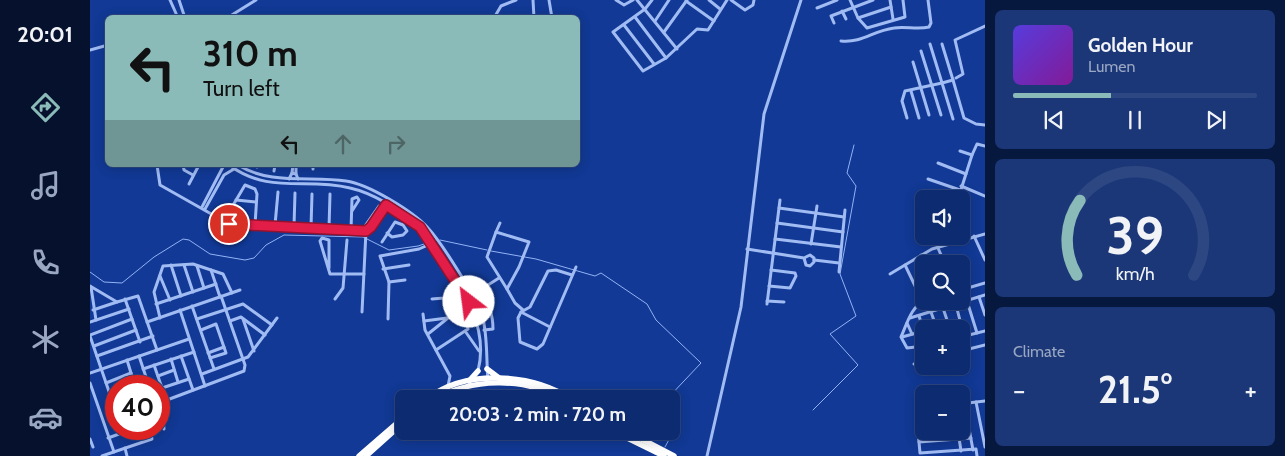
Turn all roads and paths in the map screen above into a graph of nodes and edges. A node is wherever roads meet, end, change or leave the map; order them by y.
1 (170, 0) edge
2 (179, 0) edge
3 (256, 0) edge
4 (516, 0) edge
5 (533, 0) edge
6 (549, 0) edge
7 (616, 0) edge
8 (633, 0) edge
9 (637, 0) edge
10 (652, 0) edge
11 (669, 0) edge
12 (709, 0) edge
13 (726, 0) edge
14 (731, 0) edge
15 (754, 0) edge
16 (802, 0) edge
17 (837, 0) edge
18 (850, 0) edge
19 (873, 0) edge
20 (890, 0) edge
21 (903, 0) edge
22 (928, 0) edge
23 (687, 1) edge
24 (853, 7) junction
25 (891, 7) junction
26 (720, 8) junction
27 (817, 8) dead end
28 (646, 9) junction
29 (842, 11) junction
30 (177, 15) edge
31 (184, 15) edge
32 (232, 15) edge
33 (496, 15) edge
34 (534, 15) edge
35 (552, 15) edge
36 (635, 17) junction
37 (858, 18) junction
38 (893, 19) junction
39 (846, 20) dead end
40 (714, 21) junction
41 (655, 22) junction
42 (834, 23) dead end
43 (624, 25) junction
44 (985, 26) edge
45 (664, 32) junction
46 (841, 41) dead end
47 (930, 44) dead end
48 (942, 44) dead end
49 (105, 46) edge
50 (677, 49) junction
51 (90, 50) edge
52 (921, 52) dead end
53 (666, 58) junction
54 (913, 62) dead end
55 (654, 64) junction
56 (954, 79) junction
57 (942, 83) junction
58 (931, 85) junction
59 (921, 88) junction
60 (911, 91) junction
61 (929, 115) dead end
62 (941, 115) dead end
63 (907, 118) dead end
64 (919, 118) dead end
65 (952, 119) dead end
66 (985, 124) edge
67 (985, 146) edge
68 (960, 151) dead end
69 (972, 155) junction
70 (938, 163) dead end
71 (157, 167) edge
72 (183, 167) edge
73 (198, 167) edge
74 (224, 167) edge
75 (225, 167) edge
76 (232, 167) edge
77 (242, 167) edge
78 (275, 167) edge
79 (294, 167) edge
80 (234, 169) junction
81 (229, 171) junction
82 (274, 171) dead end
83 (294, 174) junction
84 (966, 174) junction
85 (193, 176) junction
86 (273, 178) junction
87 (288, 178) junction
88 (298, 179) junction
89 (928, 179) dead end
90 (273, 183) junction
91 (189, 184) dead end
92 (961, 188) junction
93 (278, 192) dead end
94 (295, 193) dead end
95 (312, 194) dead end
96 (330, 194) dead end
97 (985, 196) edge
98 (236, 200) junction
99 (780, 200) dead end
100 (379, 201) junction
101 (256, 202) junction
102 (386, 205) junction
103 (817, 206) dead end
104 (232, 207) dead end
105 (380, 207) junction
106 (203, 208) junction
107 (779, 208) junction
108 (845, 210) dead end
109 (352, 211) dead end
110 (816, 212) junction
111 (406, 217) junction
112 (844, 217) junction
113 (500, 223) dead end
114 (777, 223) junction
115 (401, 224) junction
116 (255, 225) junction
117 (275, 225) junction
118 (294, 226) junction
119 (311, 227) junction
120 (329, 228) junction
121 (814, 229) junction
122 (351, 230) junction
123 (496, 232) junction
124 (843, 232) junction
125 (366, 233) junction
126 (386, 233) junction
127 (985, 234) edge
128 (974, 236) junction
129 (775, 239) junction
130 (347, 240) dead end
131 (430, 240) junction
132 (382, 242) dead end
133 (811, 244) junction
134 (428, 245) junction
135 (841, 247) junction
136 (436, 248) junction
137 (938, 248) junction
138 (748, 249) junction
139 (773, 253) junction
140 (921, 255) edge
141 (941, 255) edge
142 (804, 258) junction
143 (915, 259) edge
144 (450, 260) junction
145 (814, 260) junction
146 (985, 260) edge
147 (446, 263) junction
148 (839, 263) junction
149 (171, 265) junction
150 (184, 265) junction
151 (196, 265) junction
152 (409, 265) dead end
153 (453, 265) junction
154 (905, 265) junction
155 (329, 268) junction
156 (384, 268) junction
157 (448, 268) junction
158 (211, 270) junction
159 (771, 270) junction
160 (839, 272) dead end
161 (346, 274) junction
162 (364, 274) junction
163 (890, 274) dead end
164 (160, 275) junction
165 (499, 278) junction
166 (405, 280) dead end
167 (389, 282) junction
168 (985, 283) edge
169 (216, 284) junction
170 (90, 286) edge
171 (769, 286) junction
172 (915, 286) edge
173 (970, 287) edge
174 (204, 288) junction
175 (469, 289) junction
176 (507, 289) junction
177 (240, 290) dead end
178 (478, 291) junction
179 (193, 292) junction
180 (464, 292) junction
181 (232, 293) junction
182 (181, 296) junction
183 (985, 296) edge
184 (220, 297) junction
185 (980, 297) junction
186 (125, 299) junction
187 (335, 299) dead end
188 (432, 299) dead end
189 (170, 300) junction
190 (970, 300) edge
191 (476, 301) junction
192 (117, 302) junction
193 (784, 302) dead end
194 (156, 304) junction
195 (192, 306) junction
196 (472, 306) junction
197 (915, 307) edge
198 (129, 309) junction
199 (93, 310) junction
200 (180, 310) junction
201 (226, 310) junction
202 (464, 310) junction
203 (938, 310) edge
204 (970, 310) edge
205 (522, 311) junction
206 (362, 312) dead end
207 (931, 312) junction
208 (424, 314) dead end
209 (985, 315) edge
210 (919, 316) junction
211 (160, 318) junction
212 (243, 318) junction
213 (277, 318) dead end
214 (448, 318) junction
215 (910, 318) junction
216 (132, 319) junction
217 (197, 319) junction
218 (388, 319) dead end
219 (96, 320) junction
220 (934, 320) edge
221 (230, 321) junction
222 (424, 321) junction
223 (90, 322) edge
224 (147, 322) junction
225 (907, 323) junction
226 (272, 325) junction
227 (550, 327) junction
228 (136, 330) junction
229 (201, 330) junction
230 (484, 330) junction
231 (465, 331) junction
232 (985, 331) edge
233 (977, 333) junction
234 (428, 334) junction
235 (912, 334) junction
236 (90, 335) edge
237 (265, 335) junction
238 (970, 335) edge
239 (153, 336) junction
240 (901, 337) junction
241 (189, 339) junction
242 (140, 342) junction
243 (985, 345) edge
244 (94, 346) junction
245 (224, 347) junction
246 (915, 347) edge
247 (970, 349) edge
248 (158, 350) junction
249 (436, 350) junction
250 (480, 351) junction
251 (194, 352) junction
252 (254, 352) junction
253 (208, 353) junction
254 (97, 356) junction
255 (139, 356) junction
256 (181, 356) junction
257 (210, 358) junction
258 (127, 360) junction
259 (171, 360) junction
260 (243, 360) junction
261 (154, 365) junction
262 (487, 368) junction
263 (101, 369) junction
264 (143, 369) junction
265 (214, 369) junction
266 (174, 370) junction
267 (478, 370) junction
268 (90, 373) edge
269 (131, 373) joint
270 (202, 374) junction
271 (126, 375) edge
272 (145, 375) edge
273 (158, 375) edge
274 (161, 375) edge
275 (189, 379) junction
276 (505, 379) junction
277 (105, 380) edge
278 (469, 381) junction
279 (488, 381) junction
280 (178, 382) junction
281 (480, 382) junction
282 (90, 383) edge
283 (170, 385) edge
284 (205, 386) junction
285 (448, 386) junction
286 (193, 390) junction
287 (442, 390) edge
288 (454, 390) edge
289 (540, 390) edge
290 (554, 390) edge
291 (170, 399) edge
292 (976, 402) junction
293 (985, 402) edge
294 (970, 403) edge
295 (395, 425) edge
296 (105, 429) edge
297 (395, 430) edge
298 (970, 434) edge
299 (984, 434) edge
300 (971, 438) joint
301 (90, 440) edge
302 (109, 440) edge
303 (152, 440) edge
304 (632, 440) edge
305 (640, 440) edge
306 (946, 440) edge
307 (960, 440) edge
308 (919, 442) joint
309 (93, 448) dead end
310 (125, 448) junction
311 (985, 448) edge
312 (974, 449) junction
313 (961, 451) junction
314 (114, 452) junction
315 (659, 453) edge
316 (102, 456) edge
317 (127, 456) edge
318 (359, 456) edge
319 (366, 456) edge
320 (649, 456) edge
321 (674, 456) edge
322 (706, 456) edge
323 (977, 456) edge

1 - 30 street
2 - 31 street
3 - 32 street
4 - 33 street
5 - 34 street
6 - 35 street
7 - 8 street
9 - 28 street
10 - 28 street
11 - 41 street
12 - 26 street
13 - 26 street
14 - 15 street
16 - 138 street
17 - 27 street
18 - 24 street
19 - 24 street
20 - 25 street
21 - 38 street
22 - 46 street
23 - 40 street
23 - 45 street
24 - 29 street
24 - 37 street
25 - 37 street
25 - 38 street
26 - 40 street
28 - 36 street
28 - 41 street
29 - 39 street
29 - 42 street
36 - 43 street
36 - 53 street
37 - 38 street
40 - 50 street
41 - 45 street
43 - 55 street
43 - 55 street
44 - 56 street
45 - 50 street
47 - 57 street
48 - 56 street
49 - 51 street
50 - 53 street
52 - 58 street
53 - 55 street
54 - 59 street
56 - 57 street
56 - 66 street
57 - 58 street
57 - 65 street
58 - 59 street
58 - 62 street
59 - 60 street
59 - 61 street
60 - 63 street
60 - 64 street
67 - 69 street
68 - 69 street
69 - 84 street
70 - 84 street
71 - 106 street
72 - 85 street
73 - 85 street
74 - 106 street
75 - 81 street
76 - 80 street
77 - 86 street
78 - 82 street
79 - 83 street
80 - 81 street
80 - 90 street
81 - 106 street
83 - 87 street
83 - 88 street
84 - 92 street
85 - 91 street
86 - 87 street
86 - 90 street
87 - 88 street
88 - 144 street
89 - 92 street
90 - 100 street
92 - 97 street
93 - 117 street
94 - 118 street
95 - 119 street
96 - 120 street
98 - 101 street
98 - 101 street
98 - 104 street
99 - 107 street
100 - 102 street
100 - 105 street
101 - 116 street
102 - 105 street
102 - 111 street
103 - 110 street
105 - 125 street
106 - 116 street
107 - 110 street
107 - 114 street
108 - 112 street
109 - 122 street
110 - 112 street
110 - 121 street
111 - 115 street
111 - 131 street
112 - 124 street
113 - 123 street
114 - 121 street
114 - 129 street
115 - 126 street
115 - 126 street
116 - 117 street
117 - 118 street
118 - 119 street
119 - 120 street
120 - 122 street
121 - 124 street
121 - 133 street
122 - 125 street
123 - 165 street
123 - 176 street
124 - 135 street
125 - 162 street
126 - 132 street
127 - 128 street
128 - 137 street
128 - 146 street
129 - 133 street
129 - 139 street
130 - 161 street
131 - 134 street
131 - 136 street
133 - 135 street
134 - 136 street
134 - 156 street
135 - 148 street
136 - 147 street
137 - 140 street
137 - 141 street
138 - 139 street
138 - 322 street
139 - 142 street
139 - 159 street
142 - 145 street
142 - 145 street
143 - 154 street
144 - 147 street
144 - 153 street
145 - 148 street
147 - 157 street
148 - 160 street
149 - 150 street
149 - 164 street
149 - 182 street
150 - 151 street
150 - 179 street
151 - 158 street
151 - 174 street
152 - 156 street
153 - 157 street
153 - 175 street
154 - 163 street
154 - 172 street
155 - 155 street
155 - 161 street
156 - 167 street
157 - 180 street
158 - 169 street
158 - 181 street
159 - 171 street
159 - 171 street
161 - 162 street
161 - 187 street
162 - 206 street
164 - 189 street
164 - 194 street
165 - 176 street
165 - 178 street
166 - 167 street
167 - 218 street
168 - 173 street
169 - 174 street
169 - 184 street
170 - 192 street
170 - 199 street
171 - 193 street
174 - 179 street
175 - 178 street
175 - 191 street
176 - 205 street
177 - 181 street
178 - 191 street
178 - 230 street
179 - 182 street
180 - 188 street
180 - 196 street
181 - 184 street
182 - 189 street
183 - 185 street
184 - 195 street
184 - 201 street
185 - 190 street
185 - 209 street
186 - 192 street
186 - 198 street
186 - 224 street
189 - 194 street
191 - 230 street
192 - 199 street
194 - 211 street
195 - 200 street
195 - 217 street
196 - 202 street
196 - 250 street
197 - 215 street
198 - 216 street
198 - 219 street
199 - 219 street
200 - 211 street
200 - 241 street
201 - 217 street
201 - 221 street
201 - 226 street
202 - 214 street
202 - 231 street
203 - 207 street
204 - 233 street
205 - 227 street
205 - 227 street
205 - 227 street
207 - 210 street
207 - 220 street
208 - 222 street
210 - 215 street
210 - 235 street
211 - 224 street
212 - 221 street
212 - 237 street
212 - 252 street
213 - 226 street
214 - 222 street
214 - 234 street
215 - 225 street
216 - 228 street
216 - 236 street
217 - 229 street
219 - 223 street
221 - 260 street
222 - 234 street
224 - 239 street
225 - 235 street
225 - 240 street
226 - 237 street
228 - 242 street
228 - 244 street
229 - 245 street
229 - 253 street
230 - 262 street
231 - 249 street
231 - 250 street
232 - 233 street
233 - 238 street
234 - 249 street
235 - 240 street
236 - 244 street
237 - 252 street
239 - 242 street
239 - 248 street
240 - 246 street
241 - 248 street
241 - 251 street
242 - 254 street
243 - 247 street
244 - 254 street
245 - 253 street
245 - 257 street
248 - 255 street
249 - 285 street
250 - 267 street
251 - 256 street
251 - 270 street
252 - 260 street
253 - 257 street
254 - 263 street
255 - 258 street
255 - 264 street
256 - 259 street
256 - 275 street
257 - 265 street
258 - 263 street
258 - 269 street
259 - 261 street
259 - 266 street
260 - 265 street
260 - 284 street
261 - 264 street
261 - 273 street
262 - 267 street
262 - 276 highway
262 - 279 street
263 - 268 street
263 - 277 street
264 - 272 street
265 - 270 street
266 - 274 street
266 - 280 street
267 - 278 highway
267 - 281 street
269 - 271 street
270 - 284 street
275 - 280 street
275 - 286 street
276 - 279 highway
276 - 290 highway
278 - 281 highway
278 - 285 highway
279 - 281 highway
279 - 289 highway
280 - 283 street
281 - 288 highway
282 - 296 street
284 - 286 street
285 - 287 highway
286 - 291 street
292 - 293 street
292 - 294 street
292 - 299 street
295 - 318 highway
297 - 319 highway
298 - 300 street
299 - 311 street
300 - 312 street
301 - 309 street
302 - 314 street
303 - 310 street
304 - 315 highway
305 - 315 highway
306 - 308 street
307 - 313 street
308 - 313 street
310 - 314 street
310 - 317 street
311 - 312 street
312 - 313 street
312 - 323 street
314 - 316 street
315 - 320 street
315 - 321 highway

